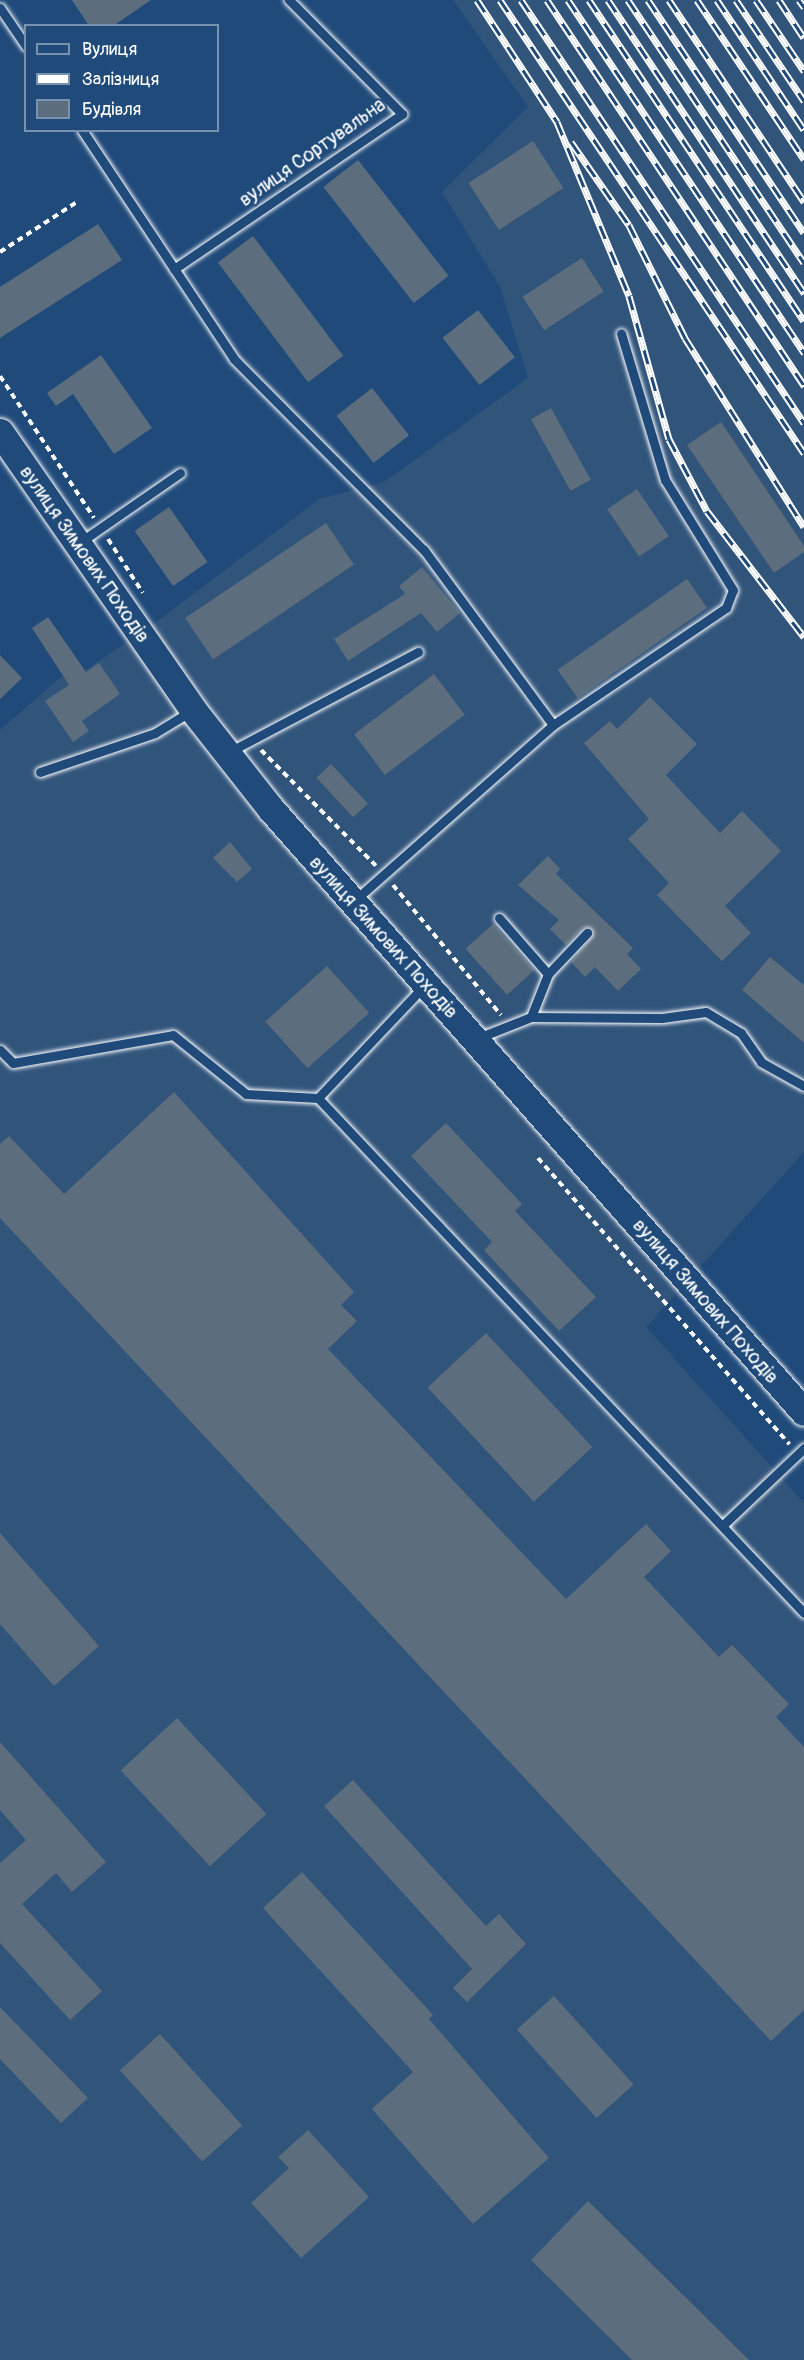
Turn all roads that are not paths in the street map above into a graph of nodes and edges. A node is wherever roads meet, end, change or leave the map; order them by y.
1 (289, 0) edge
2 (0, 8) edge
3 (24, 43) edge
4 (83, 132) edge
5 (174, 269) junction
6 (621, 333) dead end
7 (2, 439) edge
8 (180, 473) dead end
9 (77, 544) junction
10 (418, 652) dead end
11 (193, 710) junction
12 (553, 725) junction
13 (227, 753) junction
14 (40, 772) dead end
15 (353, 903) junction
16 (499, 918) dead end
17 (587, 933) dead end
18 (548, 974) junction
19 (425, 984) junction
20 (531, 1017) junction
21 (476, 1039) junction
22 (0, 1050) edge
23 (804, 1086) edge
24 (318, 1098) junction
25 (804, 1412) edge
26 (801, 1451) edge
27 (723, 1525) junction
28 (804, 1613) edge

1 - 5 lane, вулиця Сортувальна
2 - 3 lane
4 - 5 lane
5 - 12 lane
6 - 12 lane
7 - 9 main road, вулиця Зимових Походів
8 - 9 lane
9 - 11 main road, вулиця Зимових Походів
10 - 13 lane
11 - 13 main road, вулиця Зимових Походів
11 - 14 lane
12 - 15 lane
13 - 15 main road, вулиця Зимових Походів
15 - 19 main road, вулиця Зимових Походів
16 - 18 lane
17 - 18 lane
18 - 20 lane
19 - 21 main road, вулиця Зимових Походів
19 - 24 lane
20 - 21 lane
20 - 23 lane
21 - 25 main road, вулиця Зимових Походів
22 - 24 lane
24 - 27 lane
26 - 27 lane
27 - 28 lane

